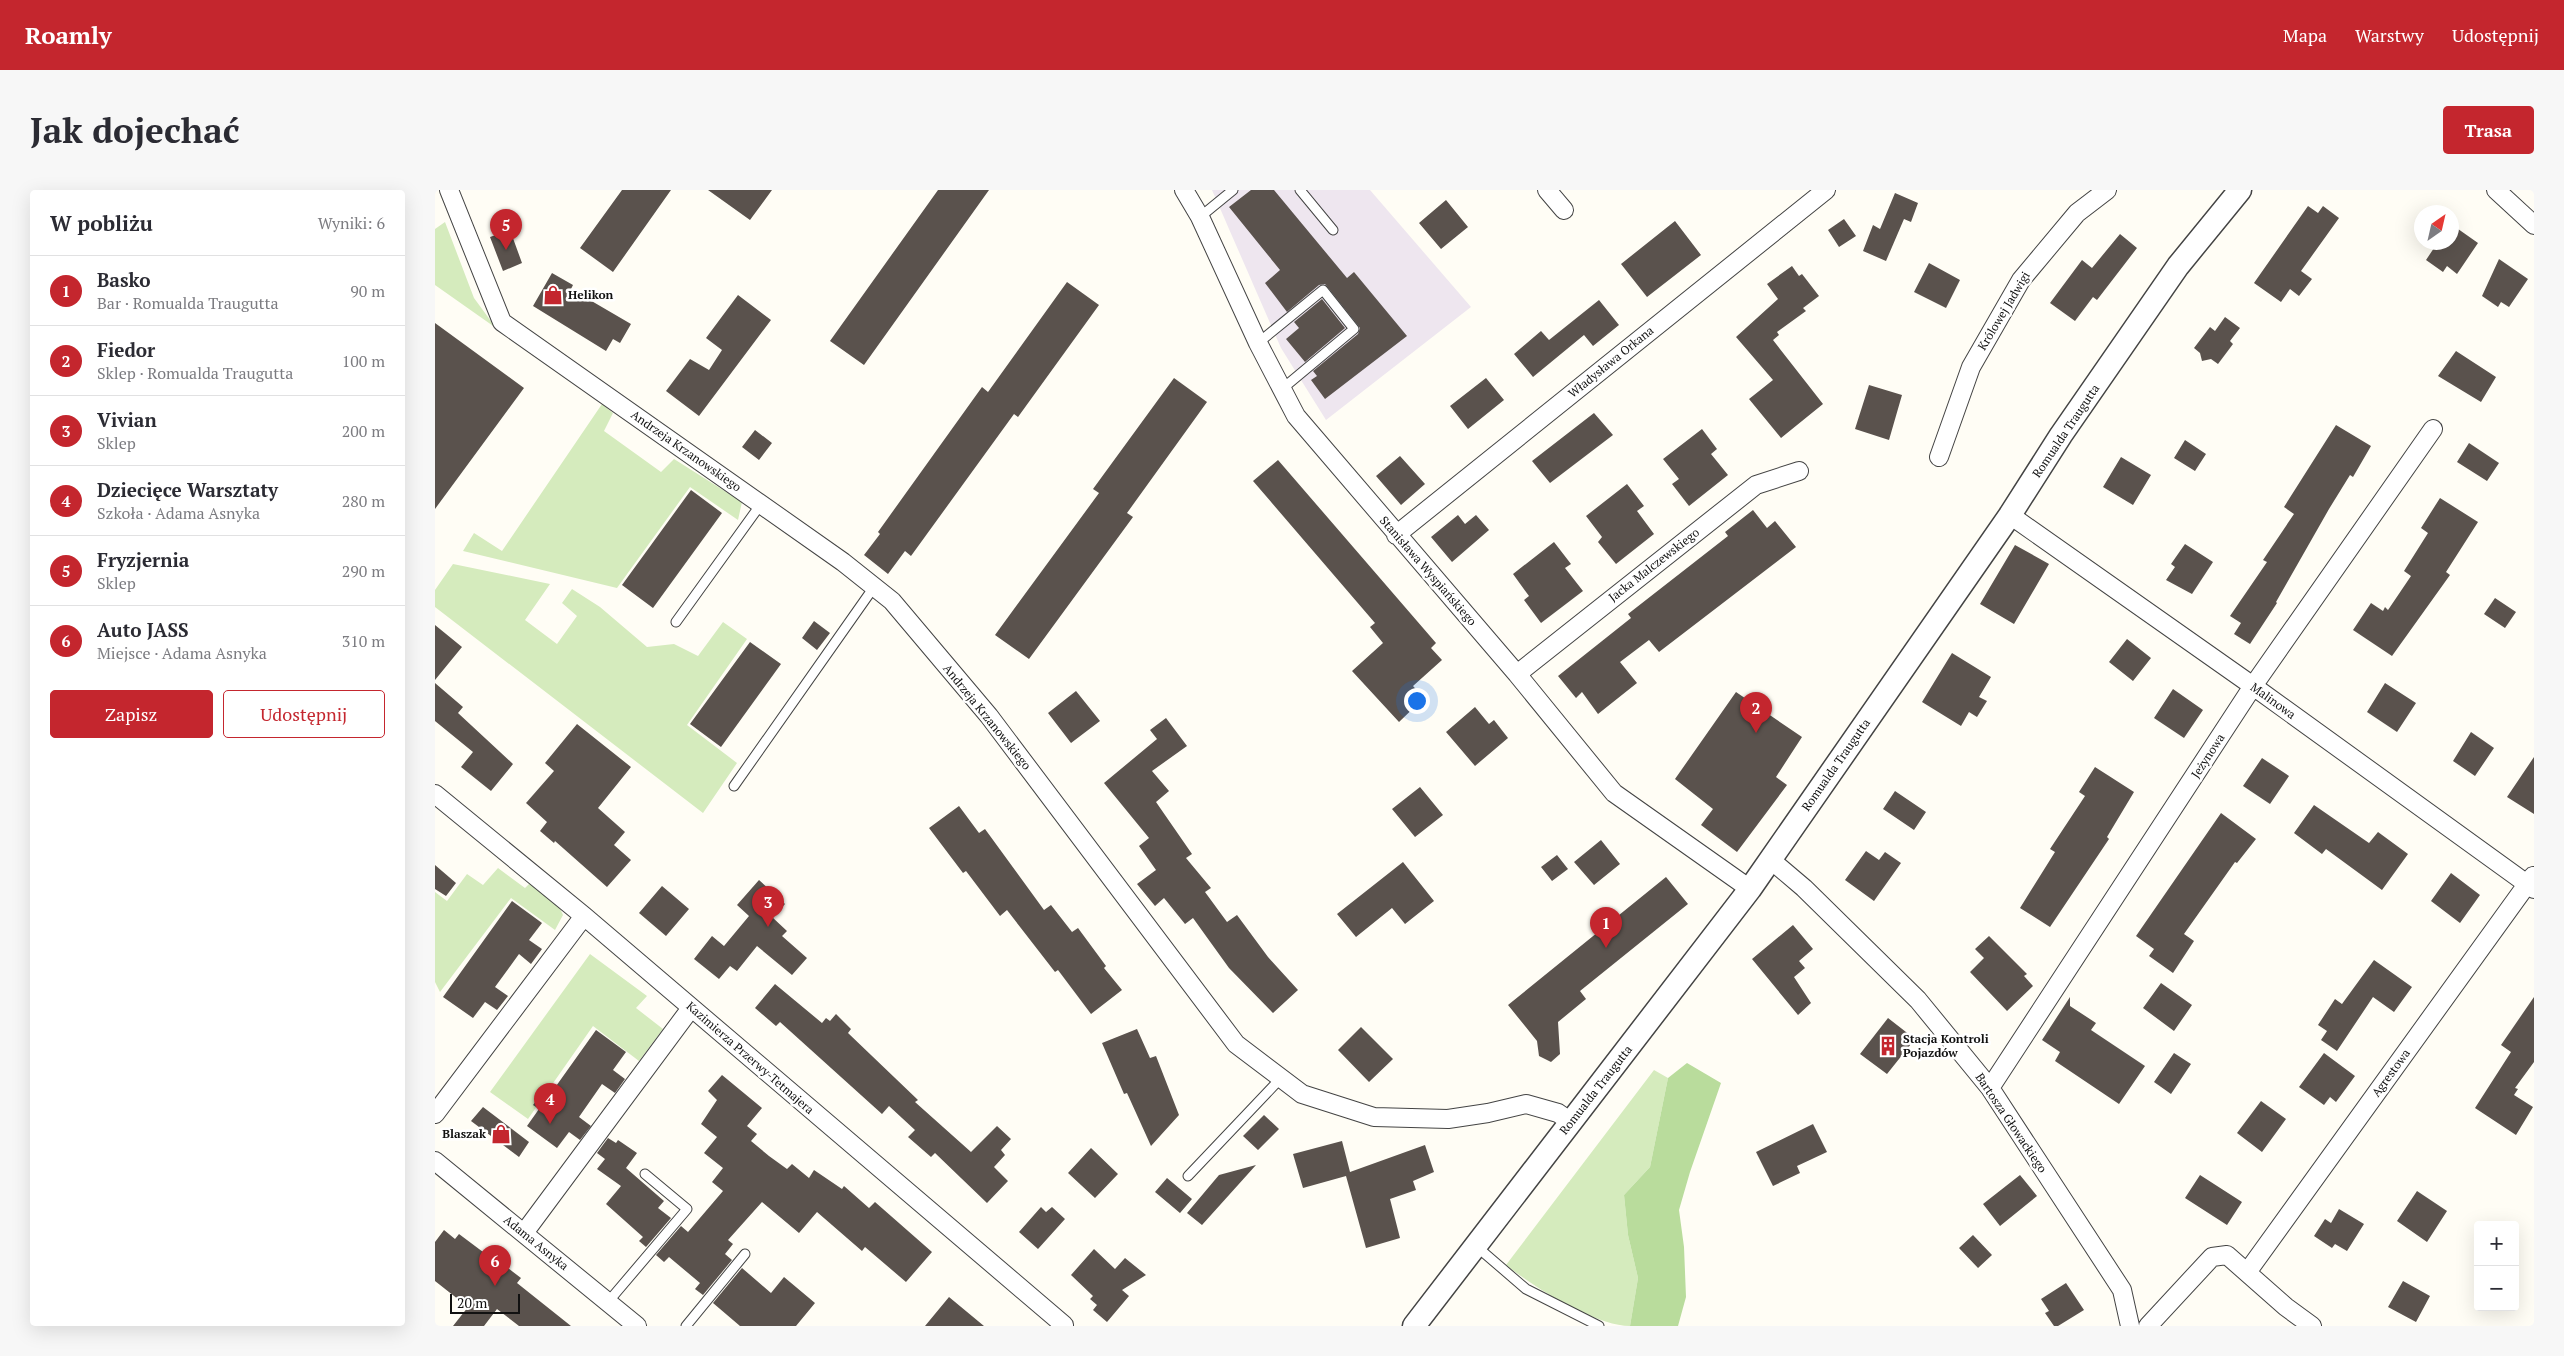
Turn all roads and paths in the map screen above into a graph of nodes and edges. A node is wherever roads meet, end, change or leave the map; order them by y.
1 (449, 190) edge
2 (1184, 190) edge
3 (1233, 190) edge
4 (1300, 190) edge
5 (1547, 190) edge
6 (1826, 190) edge
7 (2107, 190) edge
8 (2240, 190) edge
9 (2496, 190) edge
10 (1564, 210) dead end
11 (1200, 217) junction
12 (2534, 225) edge
13 (1333, 230) dead end
14 (1258, 343) junction
15 (1282, 389) junction
16 (2433, 429) dead end
17 (1939, 457) dead end
18 (1799, 472) dead end
19 (761, 504) junction
20 (2010, 515) junction
21 (1395, 535) junction
22 (875, 587) junction
23 (677, 622) dead end
24 (1517, 674) junction
25 (2253, 686) junction
26 (734, 786) dead end
27 (435, 794) edge
28 (1771, 860) junction
29 (2532, 883) edge
30 (1750, 889) junction
31 (584, 916) junction
32 (691, 1008) junction
33 (1281, 1078) junction
34 (1990, 1088) junction
35 (435, 1114) edge
36 (1571, 1122) junction
37 (435, 1162) edge
38 (645, 1174) dead end
39 (1188, 1176) dead end
40 (524, 1233) junction
41 (1476, 1246) junction
42 (745, 1254) dead end
43 (2248, 1271) junction
44 (608, 1302) junction
45 (1064, 1325) edge
46 (637, 1326) edge
47 (686, 1326) edge
48 (1414, 1326) edge
49 (1599, 1326) edge
50 (2130, 1326) edge
51 (2148, 1326) edge
52 (2312, 1326) edge

1 - 19 street, Andrzeja Krzanowskiego
2 - 11 street, Stanisława Wyspiańskiego
3 - 11 lane
4 - 13 lane
5 - 10 street
6 - 21 street, Władysława Orkana
7 - 17 street, Królowej Jadwigi
8 - 20 street, Romualda Traugutta
9 - 12 street
11 - 14 street, Stanisława Wyspiańskiego
14 - 15 street, Stanisława Wyspiańskiego
14 - 15 lane
15 - 21 street, Stanisława Wyspiańskiego
16 - 25 street, Jeżynowa
18 - 24 street, Jacka Malczewskiego
19 - 22 street, Andrzeja Krzanowskiego
19 - 23 lane
20 - 25 street, Malinowa
20 - 28 street, Romualda Traugutta
21 - 24 street, Stanisława Wyspiańskiego
22 - 26 lane
22 - 33 street, Andrzeja Krzanowskiego
24 - 30 street, Stanisława Wyspiańskiego
25 - 29 street, Malinowa
25 - 34 street, Jeżynowa
27 - 31 street, Kazimierza Przerwy-Tetmajera
28 - 30 street, Romualda Traugutta
28 - 34 street, Bartosza Głowackiego
29 - 43 street, Agrestowa
30 - 36 street, Romualda Traugutta
31 - 32 street, Kazimierza Przerwy-Tetmajera
31 - 35 street
32 - 40 street
32 - 45 street, Kazimierza Przerwy-Tetmajera
33 - 36 street, Andrzeja Krzanowskiego
33 - 39 lane
34 - 50 street, Bartosza Głowackiego
36 - 41 street, Romualda Traugutta
37 - 40 street, Adama Asnyka
38 - 44 lane
40 - 44 street, Adama Asnyka
41 - 48 street, Romualda Traugutta
41 - 49 lane
42 - 47 lane
43 - 51 street
43 - 52 street
44 - 46 street, Adama Asnyka

